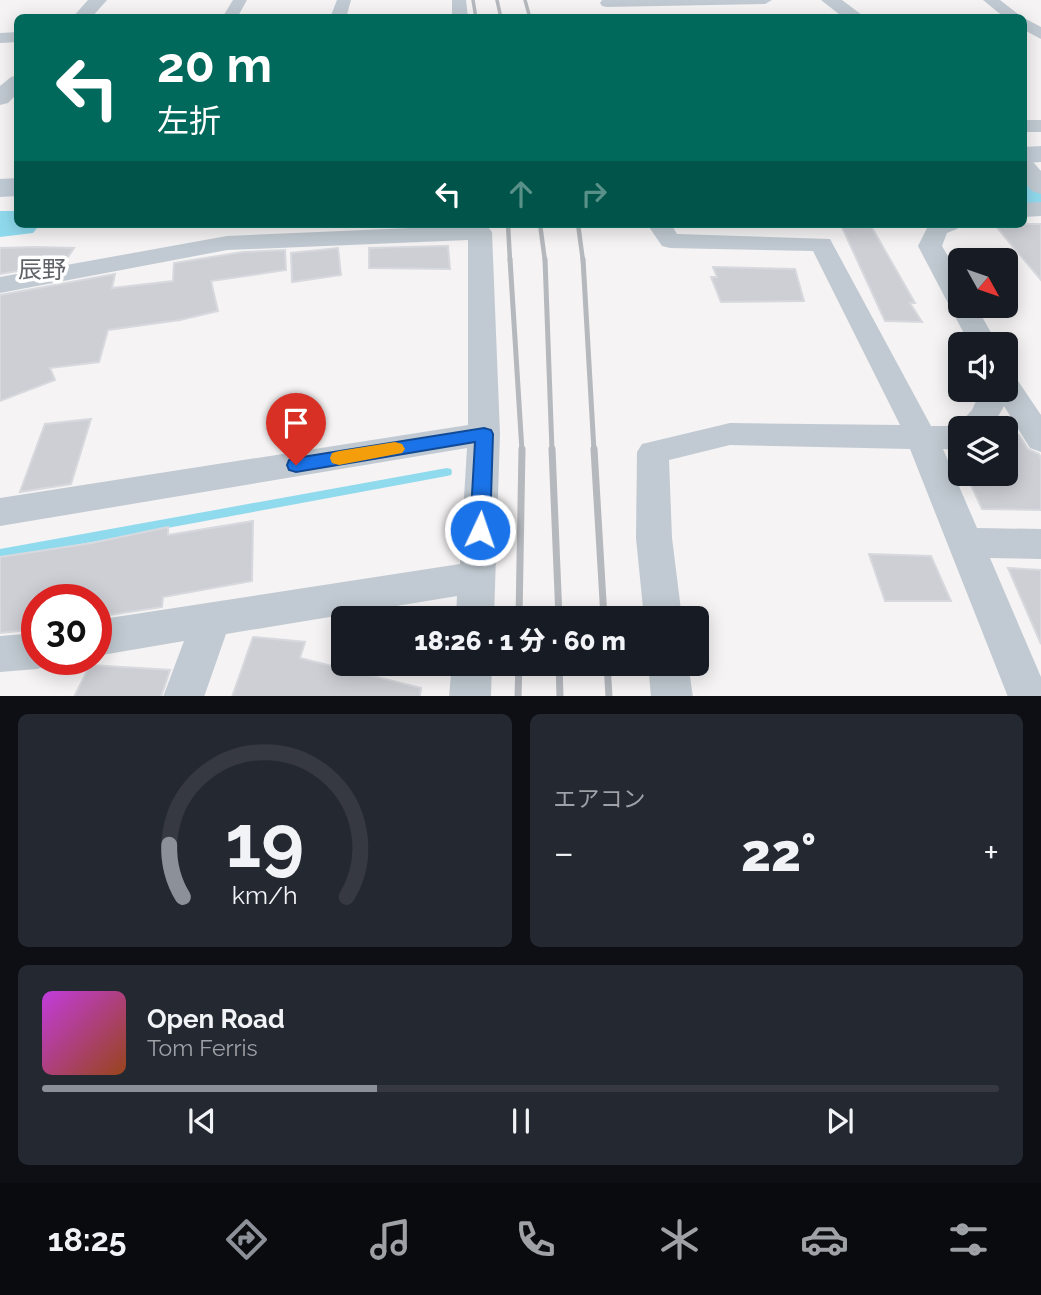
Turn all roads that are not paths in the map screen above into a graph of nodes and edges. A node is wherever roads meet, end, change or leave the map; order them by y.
1 (98, 0) edge
2 (765, 0) edge
3 (830, 0) edge
4 (990, 0) edge
5 (704, 2) junction
6 (606, 7) edge
7 (85, 14) edge
8 (712, 14) edge
9 (851, 14) edge
10 (1012, 14) edge
11 (14, 85) edge
12 (0, 98) edge
13 (480, 228) edge
14 (662, 228) edge
15 (939, 228) edge
16 (948, 279) edge
17 (0, 285) edge
18 (1017, 402) edge
19 (484, 434) junction
20 (922, 438) junction
21 (948, 438) edge
22 (1041, 440) edge
23 (0, 512) edge
24 (965, 543) junction
25 (1041, 544) edge
26 (478, 577) junction
27 (476, 606) edge
28 (662, 606) edge
29 (212, 620) junction
30 (112, 636) edge
31 (21, 652) edge
32 (0, 654) edge
33 (471, 676) edge
34 (670, 676) edge
35 (183, 696) edge
36 (470, 696) edge
37 (672, 696) edge
38 (1029, 696) edge

1 - 7 street
2 - 5 street
3 - 9 street
4 - 10 street
5 - 6 street
5 - 8 street
11 - 12 street
13 - 17 street
13 - 19 street
14 - 20 street
15 - 16 street
18 - 22 street
19 - 23 street
19 - 26 street
20 - 21 street
20 - 24 street
20 - 28 street
24 - 25 street
24 - 38 street
26 - 27 street
26 - 29 street
29 - 30 street
29 - 35 street
31 - 32 street
33 - 36 street
34 - 37 street

